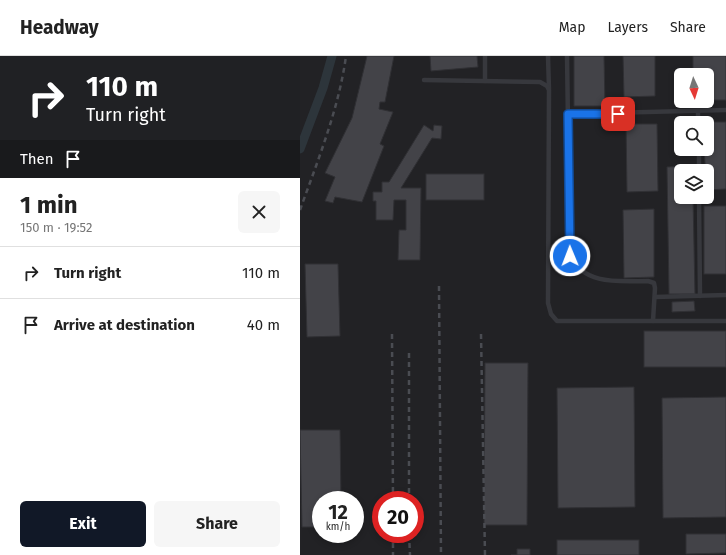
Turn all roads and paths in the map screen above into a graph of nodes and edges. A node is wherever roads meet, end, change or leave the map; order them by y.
1 (485, 56) edge
2 (548, 56) edge
3 (567, 56) edge
4 (424, 80) dead end
5 (485, 81) junction
6 (549, 90) junction
7 (726, 110) edge
8 (698, 111) junction
9 (568, 114) junction
10 (698, 116) edge
11 (699, 204) edge
12 (726, 295) edge
13 (700, 296) junction
14 (655, 297) junction
15 (653, 321) junction
16 (726, 322) edge

1 - 5 lane
2 - 6 lane
3 - 9 lane
4 - 5 lane
5 - 6 lane
6 - 15 lane
7 - 8 lane
8 - 9 lane
8 - 10 lane
9 - 14 lane
11 - 13 lane
12 - 13 lane
13 - 14 lane
14 - 15 lane
15 - 16 lane

